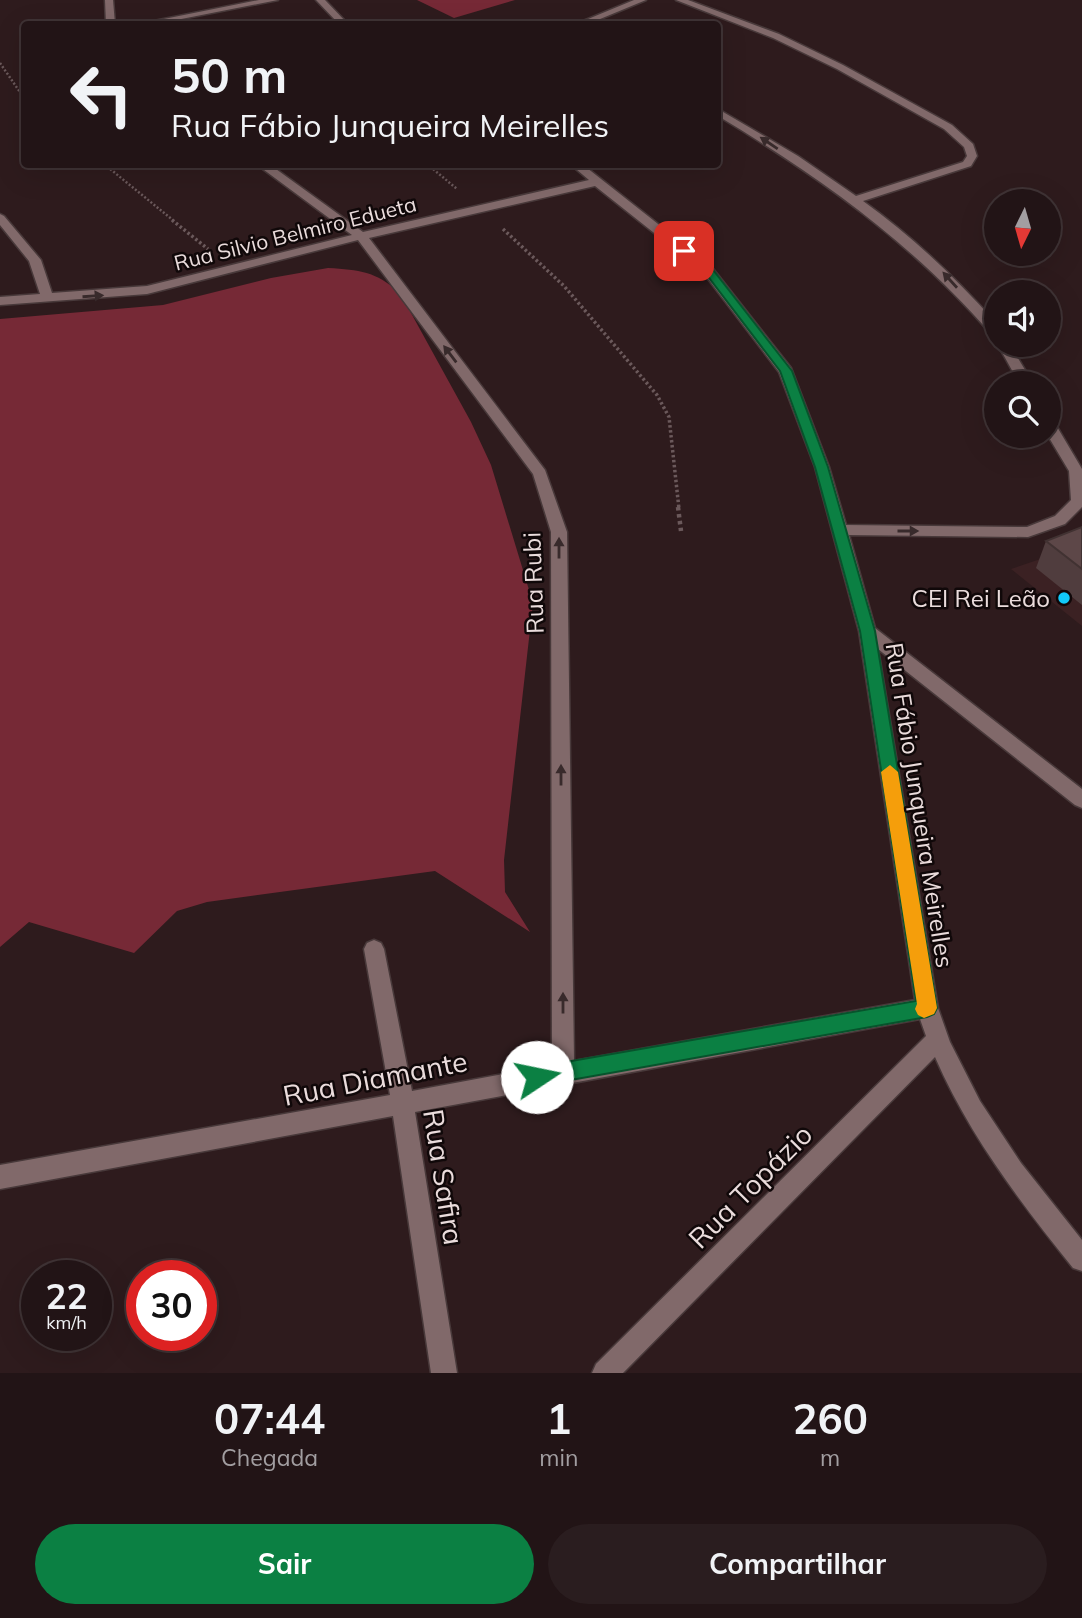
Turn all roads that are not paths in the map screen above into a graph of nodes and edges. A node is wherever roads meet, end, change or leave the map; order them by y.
1 (109, 0) edge
2 (274, 0) edge
3 (320, 0) edge
4 (642, 0) edge
5 (680, 0) edge
6 (111, 21) edge
7 (160, 21) edge
8 (341, 21) edge
9 (589, 21) edge
10 (721, 114) edge
11 (266, 168) edge
12 (580, 168) edge
13 (597, 182) junction
14 (855, 200) junction
15 (0, 218) edge
16 (360, 236) junction
17 (48, 299) junction
18 (0, 301) edge
19 (984, 318) edge
20 (1061, 445) edge
21 (840, 530) junction
22 (867, 631) junction
23 (1082, 800) edge
24 (374, 948) dead end
25 (927, 1008) junction
26 (937, 1040) junction
27 (563, 1071) junction
28 (403, 1105) junction
29 (0, 1177) edge
30 (1082, 1259) edge
31 (444, 1373) edge
32 (605, 1373) edge

1 - 6 street
2 - 7 street
3 - 8 street
4 - 9 street
5 - 14 street
14 -> 10 street
11 - 16 street, Rua Rubi
12 - 13 street, Rua Fábio Junqueira Meirelles
13 - 16 street, Rua Silvio Belmiro Edueta
13 - 21 street, Rua Fábio Junqueira Meirelles
19 -> 14 street
15 - 17 street
17 -> 16 street, Rua Silvio Belmiro Edueta
27 -> 16 street, Rua Rubi
17 - 18 street, Rua Silvio Belmiro Edueta
21 -> 20 street
21 - 22 street, Rua Fábio Junqueira Meirelles
22 - 23 street
22 - 25 street, Rua Fábio Junqueira Meirelles
24 - 28 street, Rua Safira
25 - 26 street, Rua Fábio Junqueira Meirelles
25 - 27 street, Rua Diamante
26 - 30 street, Rua Fábio Junqueira Meirelles
26 - 32 street, Rua Topázio
27 - 28 street, Rua Diamante
28 - 29 street, Rua Diamante
28 - 31 street, Rua Safira

